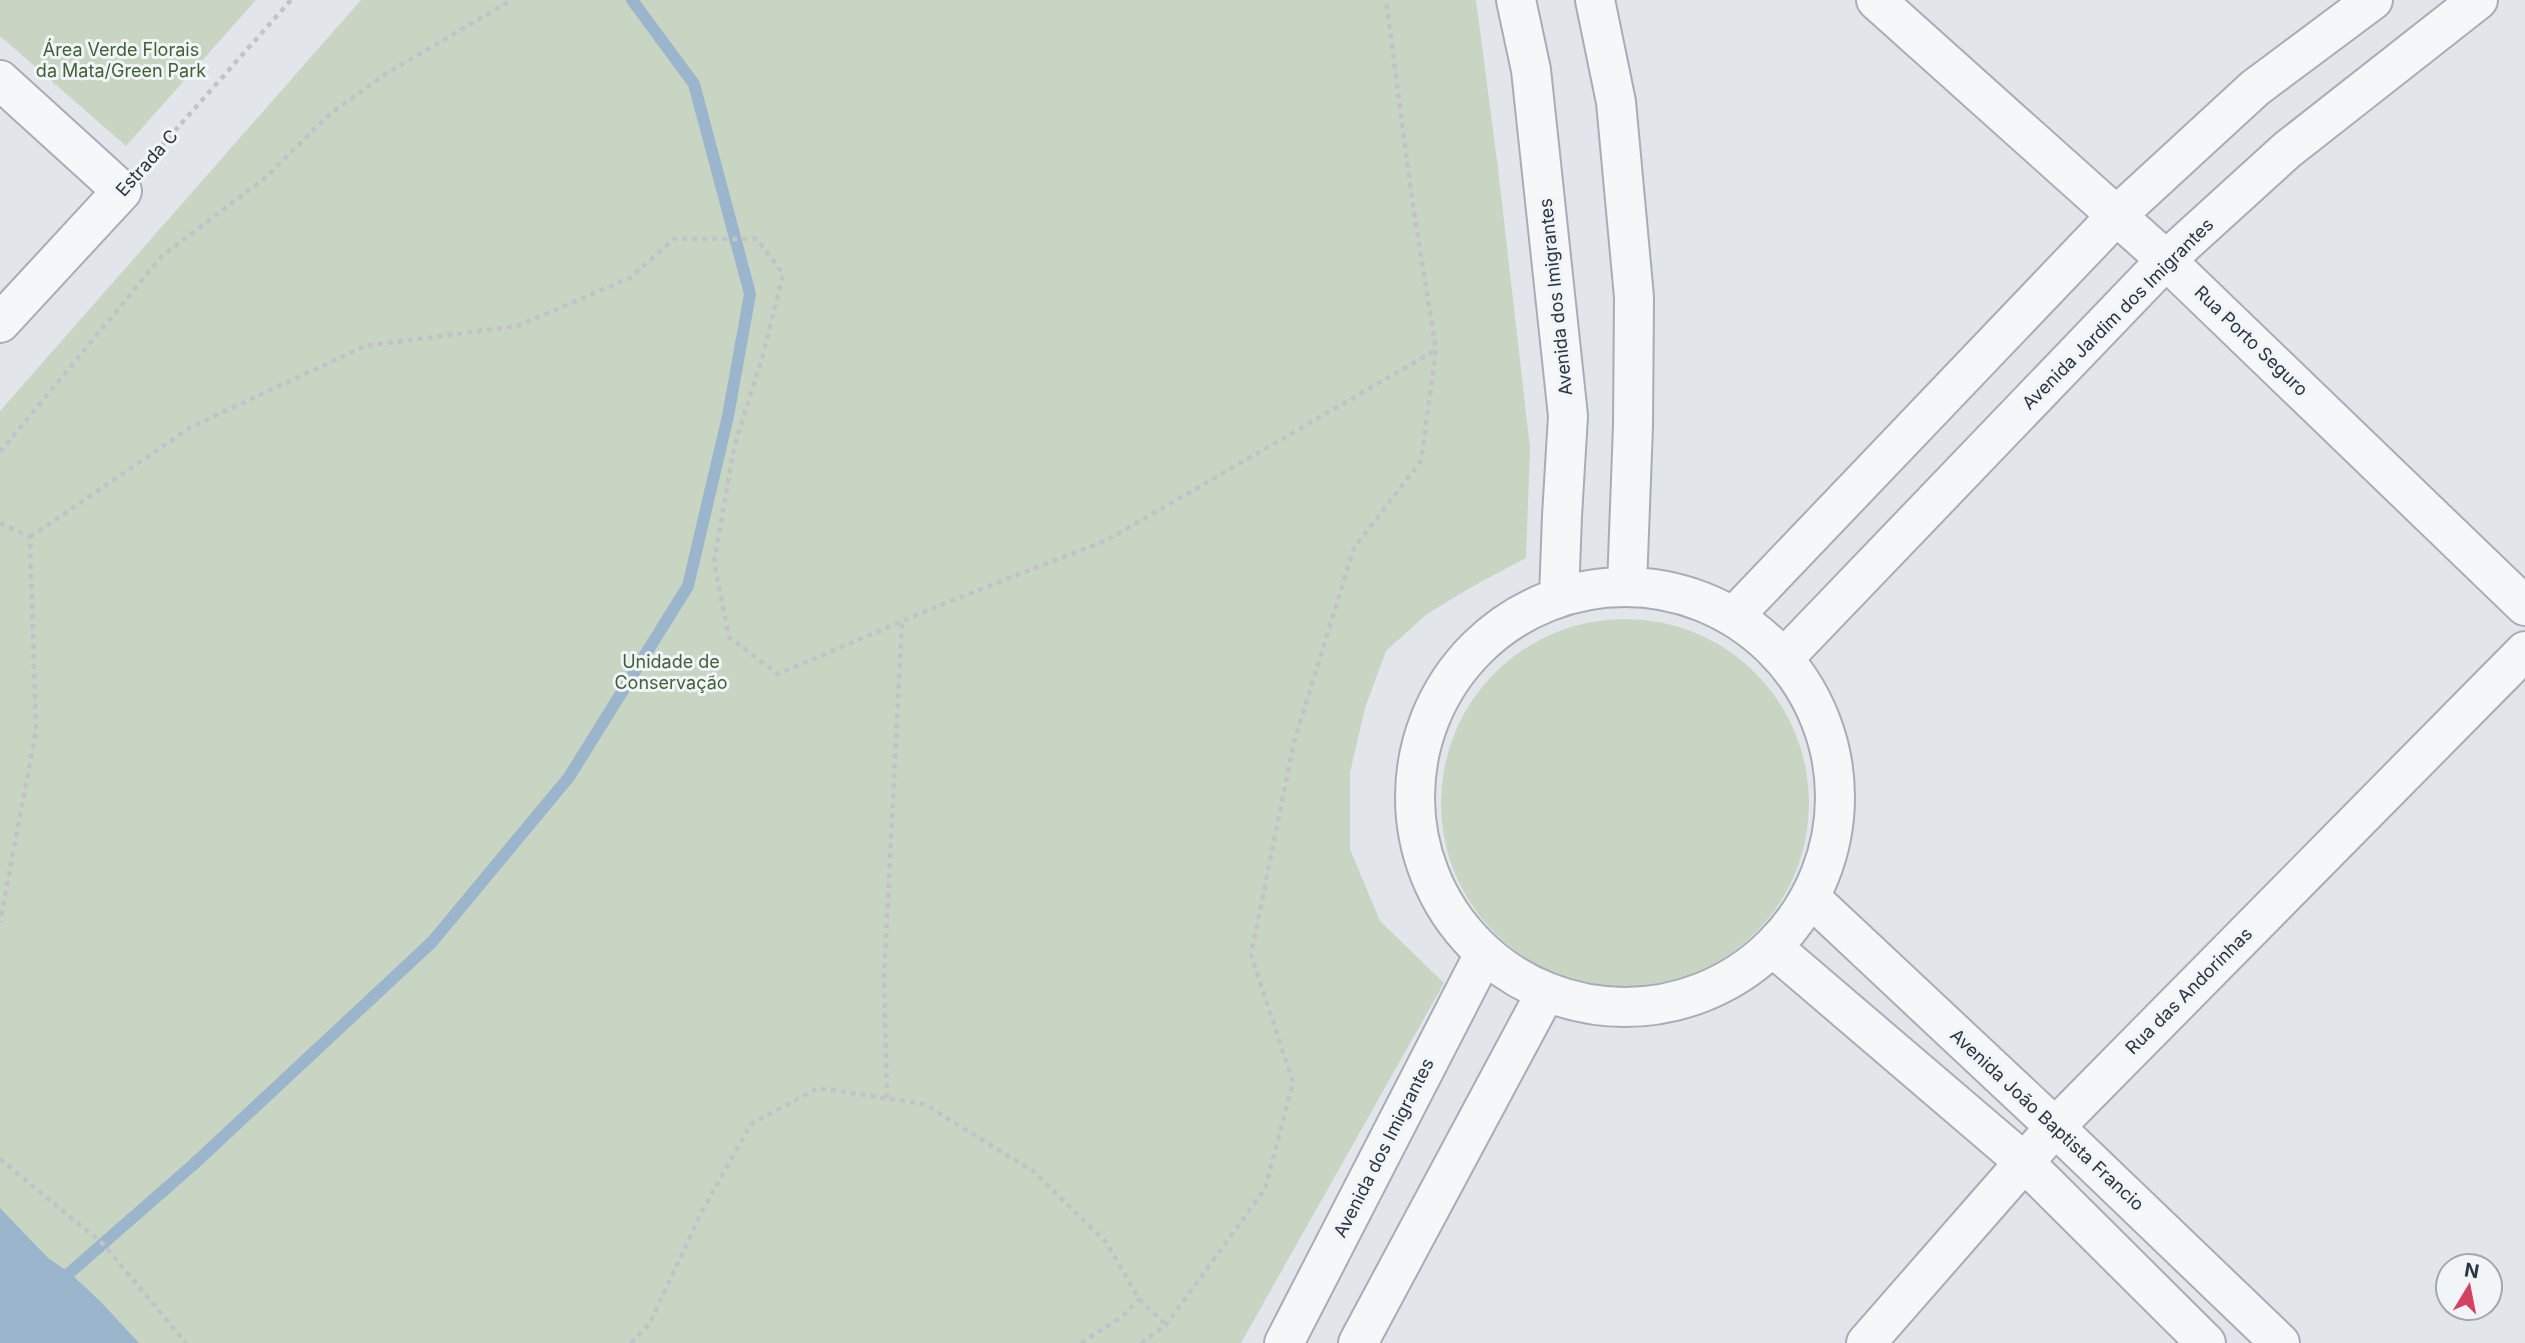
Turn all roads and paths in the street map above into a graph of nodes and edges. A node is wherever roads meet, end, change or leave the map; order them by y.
1 (291, 0) edge
2 (512, 0) edge
3 (1386, 0) edge
4 (1516, 0) edge
5 (1595, 0) edge
6 (1876, 0) edge
7 (2373, 0) edge
8 (2478, 0) edge
9 (0, 80) edge
10 (122, 191) junction
11 (2117, 215) junction
12 (2166, 260) junction
13 (0, 323) edge
14 (1436, 350) junction
15 (0, 452) edge
16 (0, 523) edge
17 (30, 537) junction
18 (1627, 586) junction
19 (1559, 597) junction
20 (2525, 606) edge
21 (1735, 615) junction
22 (902, 621) junction
23 (2525, 651) edge
24 (1785, 657) junction
25 (1813, 900) junction
26 (0, 922) edge
27 (1776, 950) junction
28 (1484, 954) junction
29 (1546, 992) junction
30 (887, 1098) junction
31 (2055, 1126) junction
32 (0, 1159) edge
33 (2024, 1162) junction
34 (1139, 1299) junction
35 (1166, 1325) junction
36 (187, 1343) edge
37 (631, 1343) edge
38 (1081, 1343) edge
39 (1141, 1343) edge
40 (1284, 1343) edge
41 (1358, 1343) edge
42 (1866, 1343) edge
43 (2206, 1343) edge
44 (2280, 1343) edge

1 - 10 path, Estrada C
2 - 15 path
3 - 14 path
4 - 19 street, Avenida dos Imigrantes
5 - 18 street
6 - 11 street, Rua Porto Seguro
7 - 11 street
8 - 12 street, Avenida Jardim dos Imigrantes
9 - 10 street
10 - 13 street, Estrada C
11 - 12 street, Rua Porto Seguro
11 - 21 street
12 - 20 street, Rua Porto Seguro
12 - 24 street, Avenida Jardim dos Imigrantes
14 - 22 path
14 - 35 path
16 - 17 path
17 - 22 path
17 - 26 path
18 - 19 street
18 - 21 street
19 - 28 street
21 - 24 street
22 - 30 path
23 - 31 street, Rua das Andorinhas
24 - 25 street
25 - 27 street
25 - 31 street, Avenida João Baptista Francio
27 - 29 street
27 - 33 street
28 - 29 street
28 - 40 street, Avenida dos Imigrantes
29 - 41 street
30 - 34 path
30 - 37 path
31 - 33 street, Rua das Andorinhas
31 - 44 street, Avenida João Baptista Francio
32 - 36 path
33 - 42 street, Rua das Andorinhas
33 - 43 street
34 - 35 path
34 - 38 path
35 - 39 path

